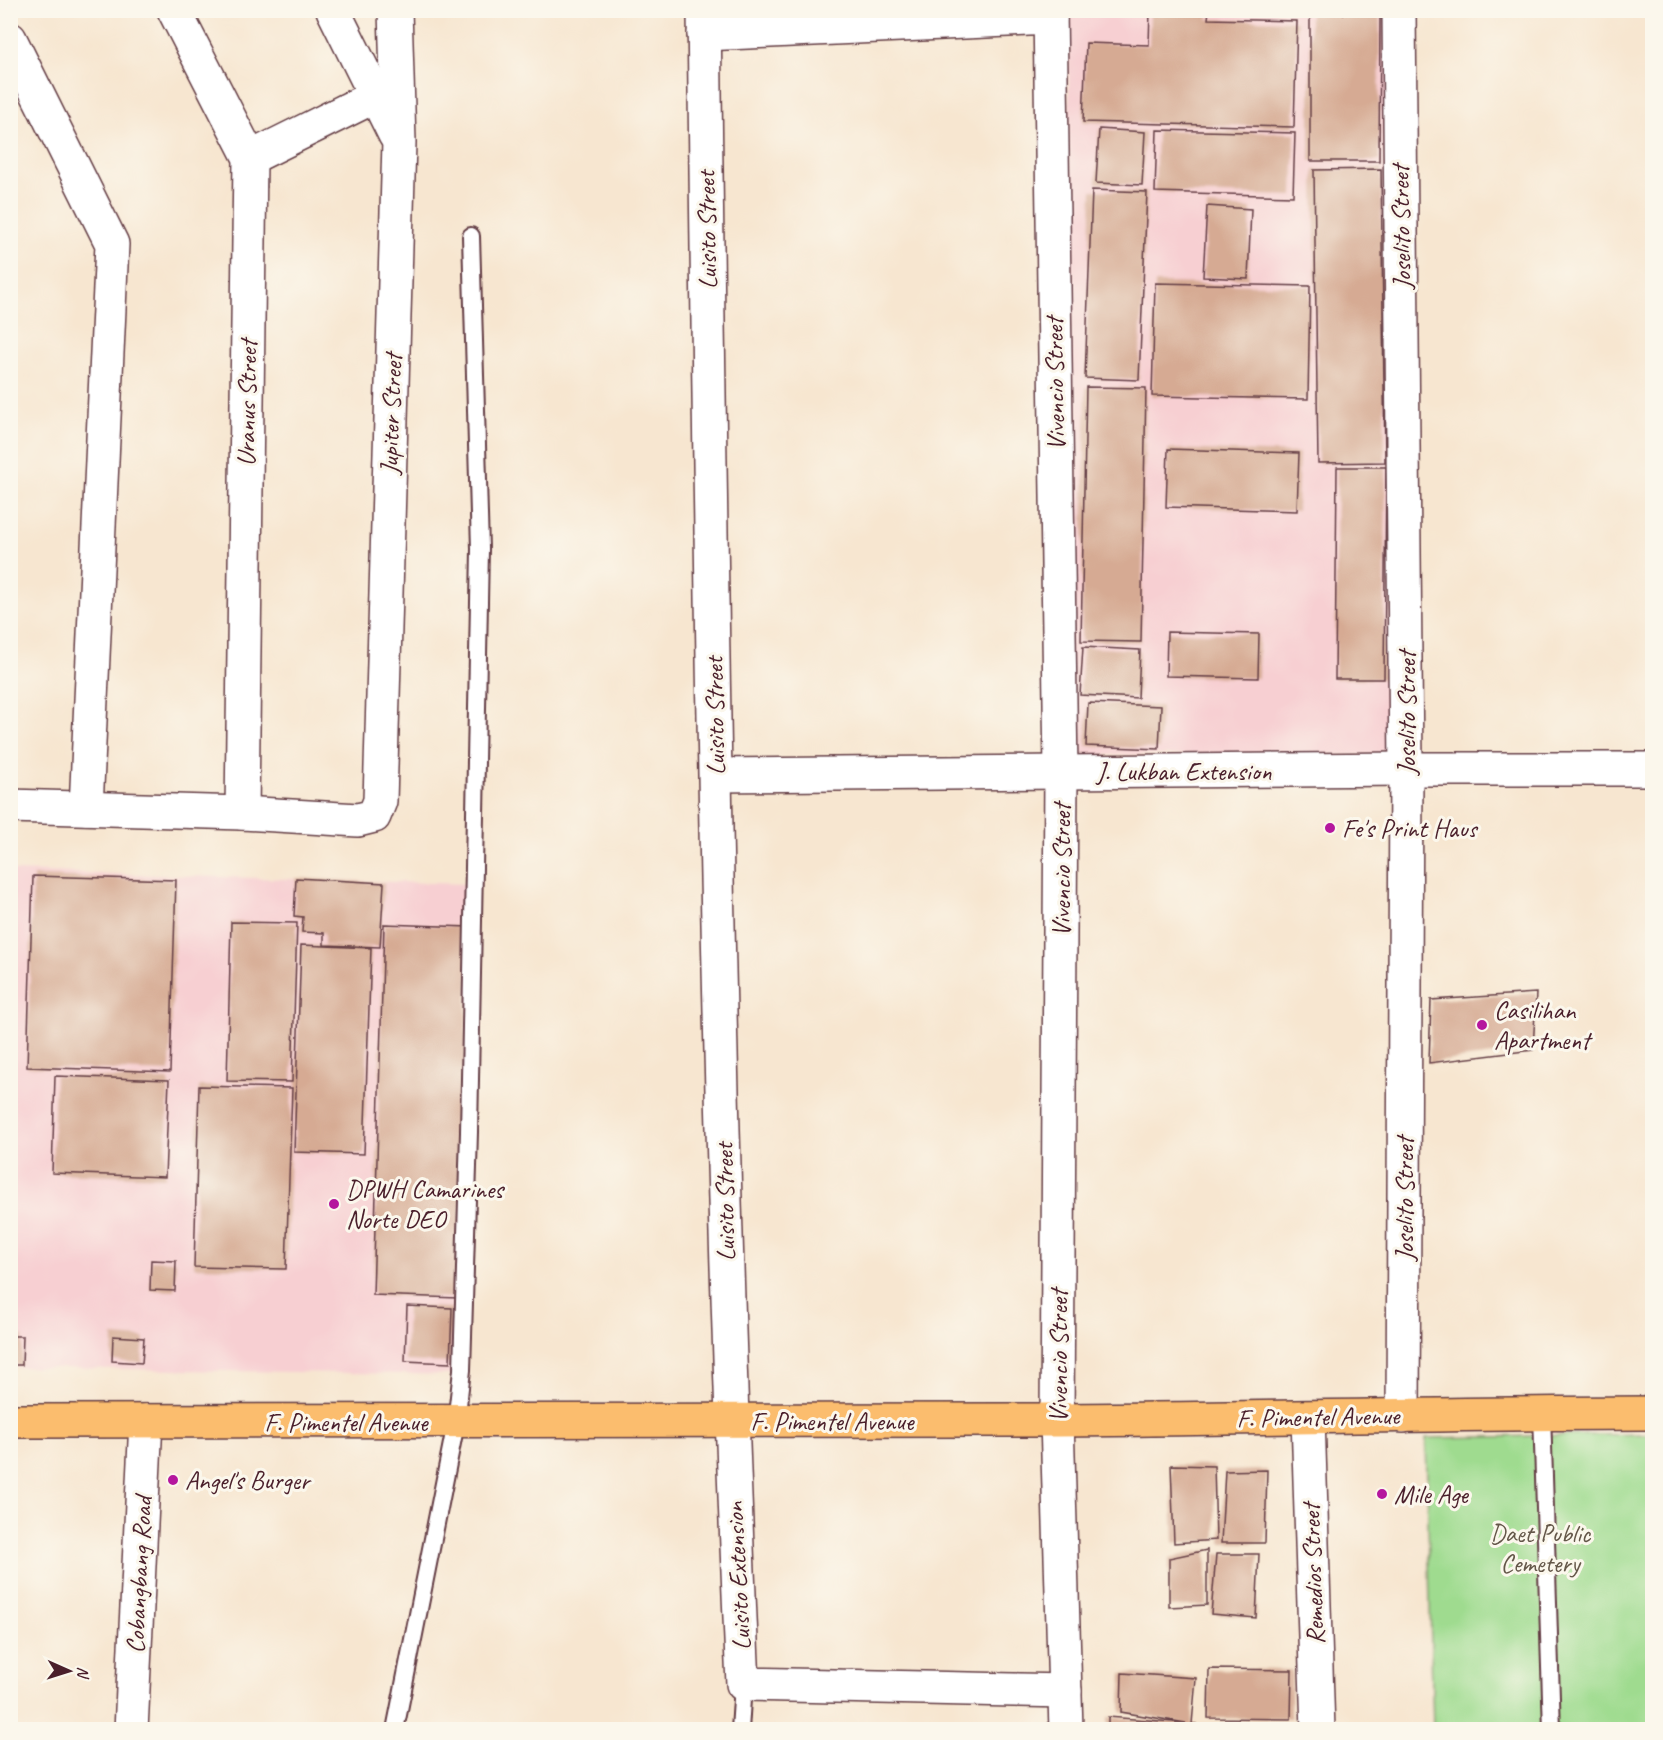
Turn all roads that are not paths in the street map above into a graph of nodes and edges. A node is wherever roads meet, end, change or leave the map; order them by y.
1 (174, 10) edge
2 (333, 10) edge
3 (395, 10) edge
4 (1399, 10) edge
5 (1050, 14) edge
6 (704, 22) edge
7 (10, 39) edge
8 (375, 96) junction
9 (399, 142) junction
10 (249, 158) junction
11 (471, 236) dead end
12 (1406, 769) junction
13 (1653, 769) edge
14 (1061, 771) junction
15 (716, 775) junction
16 (10, 806) edge
17 (86, 808) junction
18 (242, 813) junction
19 (1542, 1413) junction
20 (1653, 1413) edge
21 (1403, 1416) junction
22 (1308, 1418) junction
23 (1057, 1420) junction
24 (10, 1421) edge
25 (146, 1421) junction
26 (730, 1422) junction
27 (456, 1423) junction
28 (743, 1684) junction
29 (1065, 1691) junction
30 (131, 1730) edge
31 (395, 1730) edge
32 (740, 1730) edge
33 (1066, 1730) edge
34 (1318, 1730) edge
35 (1552, 1730) edge

1 - 10 street, Uranus Street
2 - 8 street
3 - 9 street, Jupiter Street
4 - 12 street, Joselito Street
5 - 6 street
5 - 14 street, Vivencio Street
6 - 15 street, Luisito Street
7 - 17 street
8 - 9 street
8 - 10 street
9 - 18 street, Jupiter Street
10 - 18 street, Uranus Street
11 - 27 lane
12 - 13 street, J. Lukban Extension
12 - 14 street, J. Lukban Extension
12 - 21 street, Joselito Street
14 - 15 street, J. Lukban Extension
14 - 23 street, Vivencio Street
15 - 26 street, Luisito Street
16 - 17 street
17 - 18 street
19 - 20 main road, F. Pimentel Avenue
19 - 21 main road, F. Pimentel Avenue
19 - 35 lane
21 - 22 main road, F. Pimentel Avenue
22 - 23 main road, F. Pimentel Avenue
22 - 34 street, Remedios Street
23 - 26 main road, F. Pimentel Avenue
23 - 29 street, Vivencio Street
24 - 25 main road, F. Pimentel Avenue
25 - 27 main road, F. Pimentel Avenue
25 - 30 street, Cobangbang Road
26 - 27 main road, F. Pimentel Avenue
26 - 28 street, Luisito Extension
27 - 31 lane
28 - 29 street
28 - 32 lane, Luisito Extension
29 - 33 street, Vivencio Street

